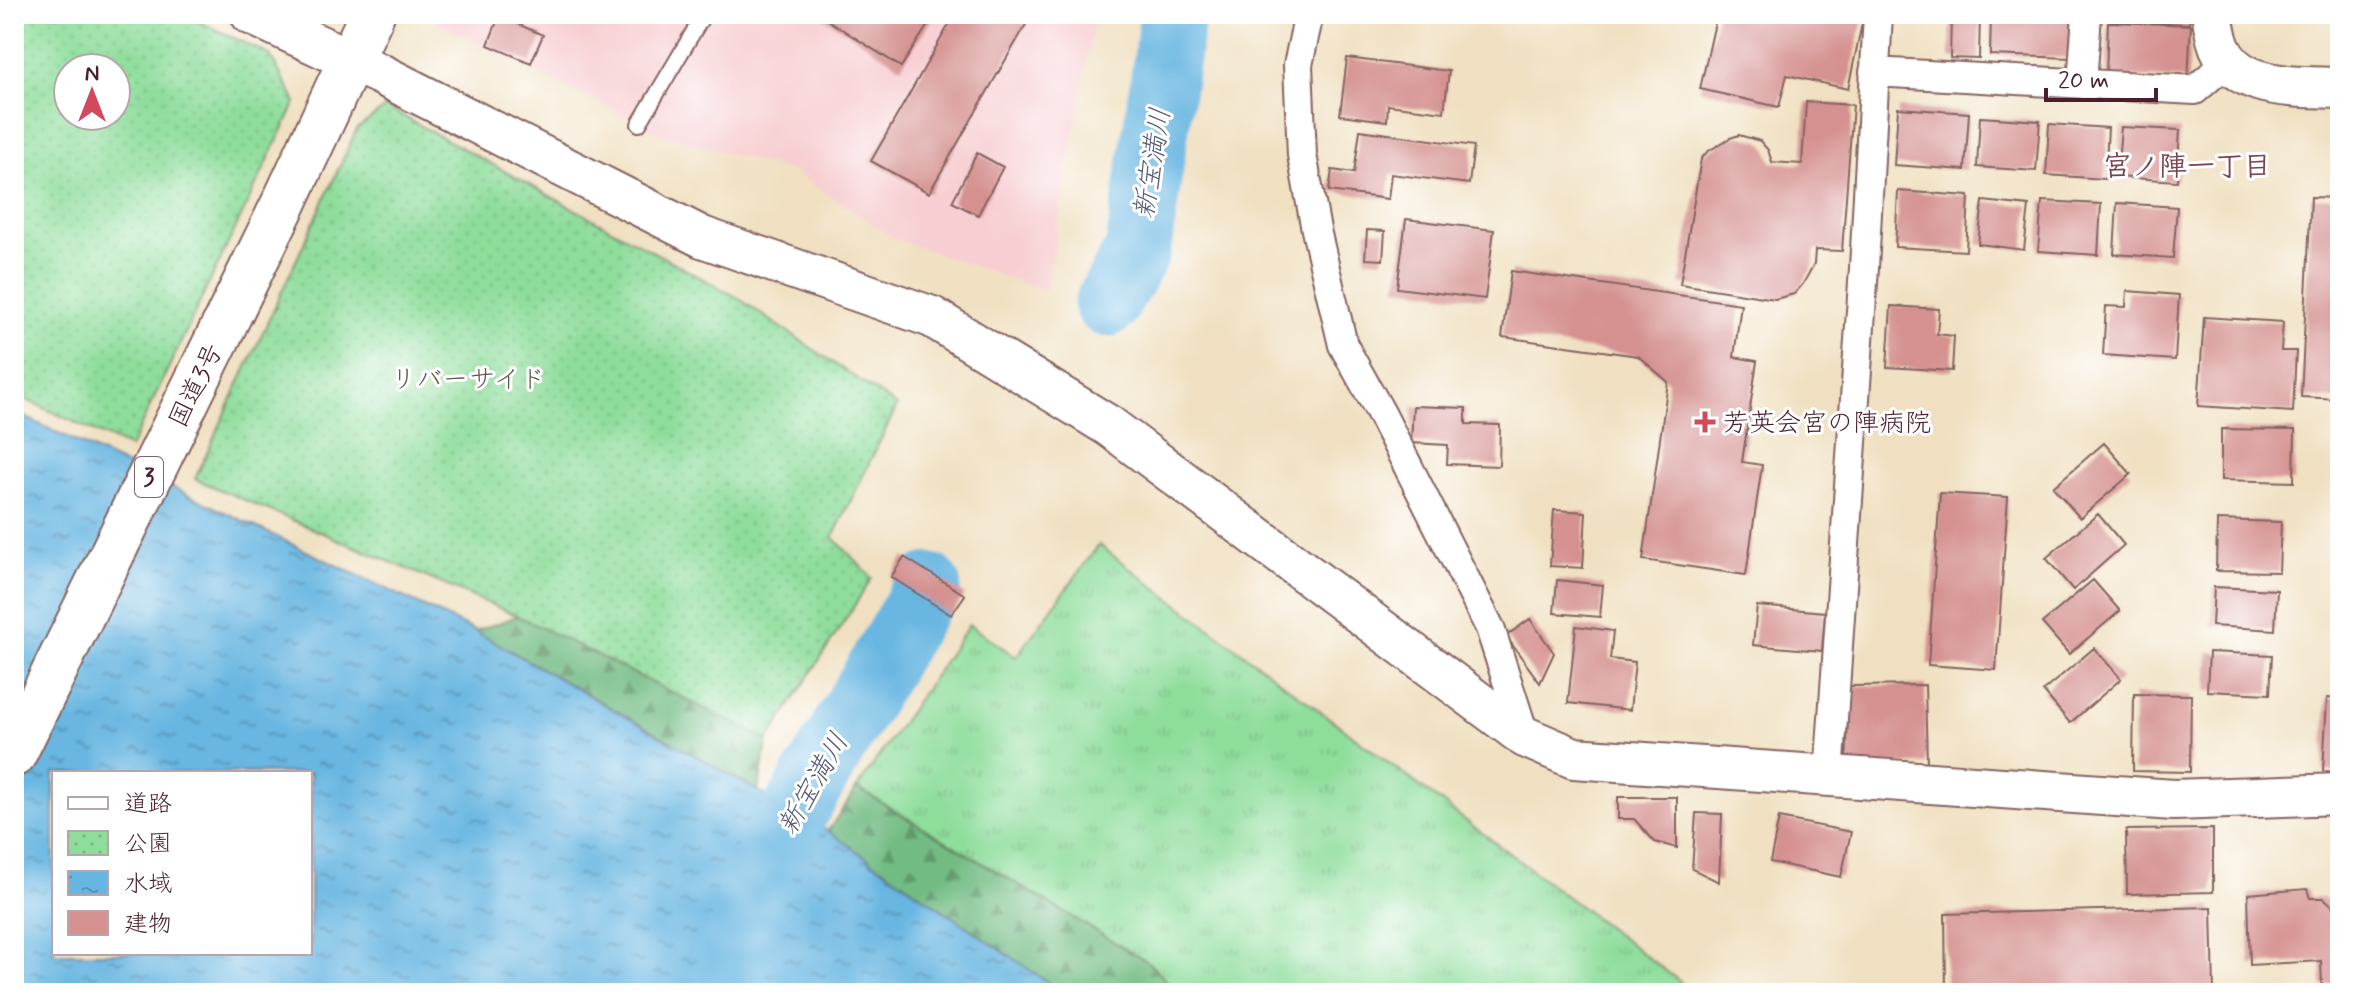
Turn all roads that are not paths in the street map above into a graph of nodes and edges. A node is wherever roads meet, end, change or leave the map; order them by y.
1 (251, 14) edge
2 (372, 14) edge
3 (704, 14) edge
4 (1309, 14) edge
5 (1878, 14) edge
6 (2087, 14) edge
7 (2213, 14) edge
8 (351, 60) junction
9 (2227, 62) junction
10 (1874, 72) junction
11 (2082, 84) junction
12 (2340, 88) edge
13 (639, 124) dead end
14 (1525, 737) junction
15 (14, 754) edge
16 (1829, 776) junction
17 (2340, 794) edge

1 - 8 street
2 - 8 highway, 国道3号 / 3
3 - 13 lane
4 - 14 street
5 - 10 street
6 - 11 street
7 - 9 street
8 - 14 street
8 - 15 highway, 国道3号 / 3
9 - 11 street
9 - 12 street
10 - 11 street
10 - 16 street
14 - 16 street
16 - 17 street

